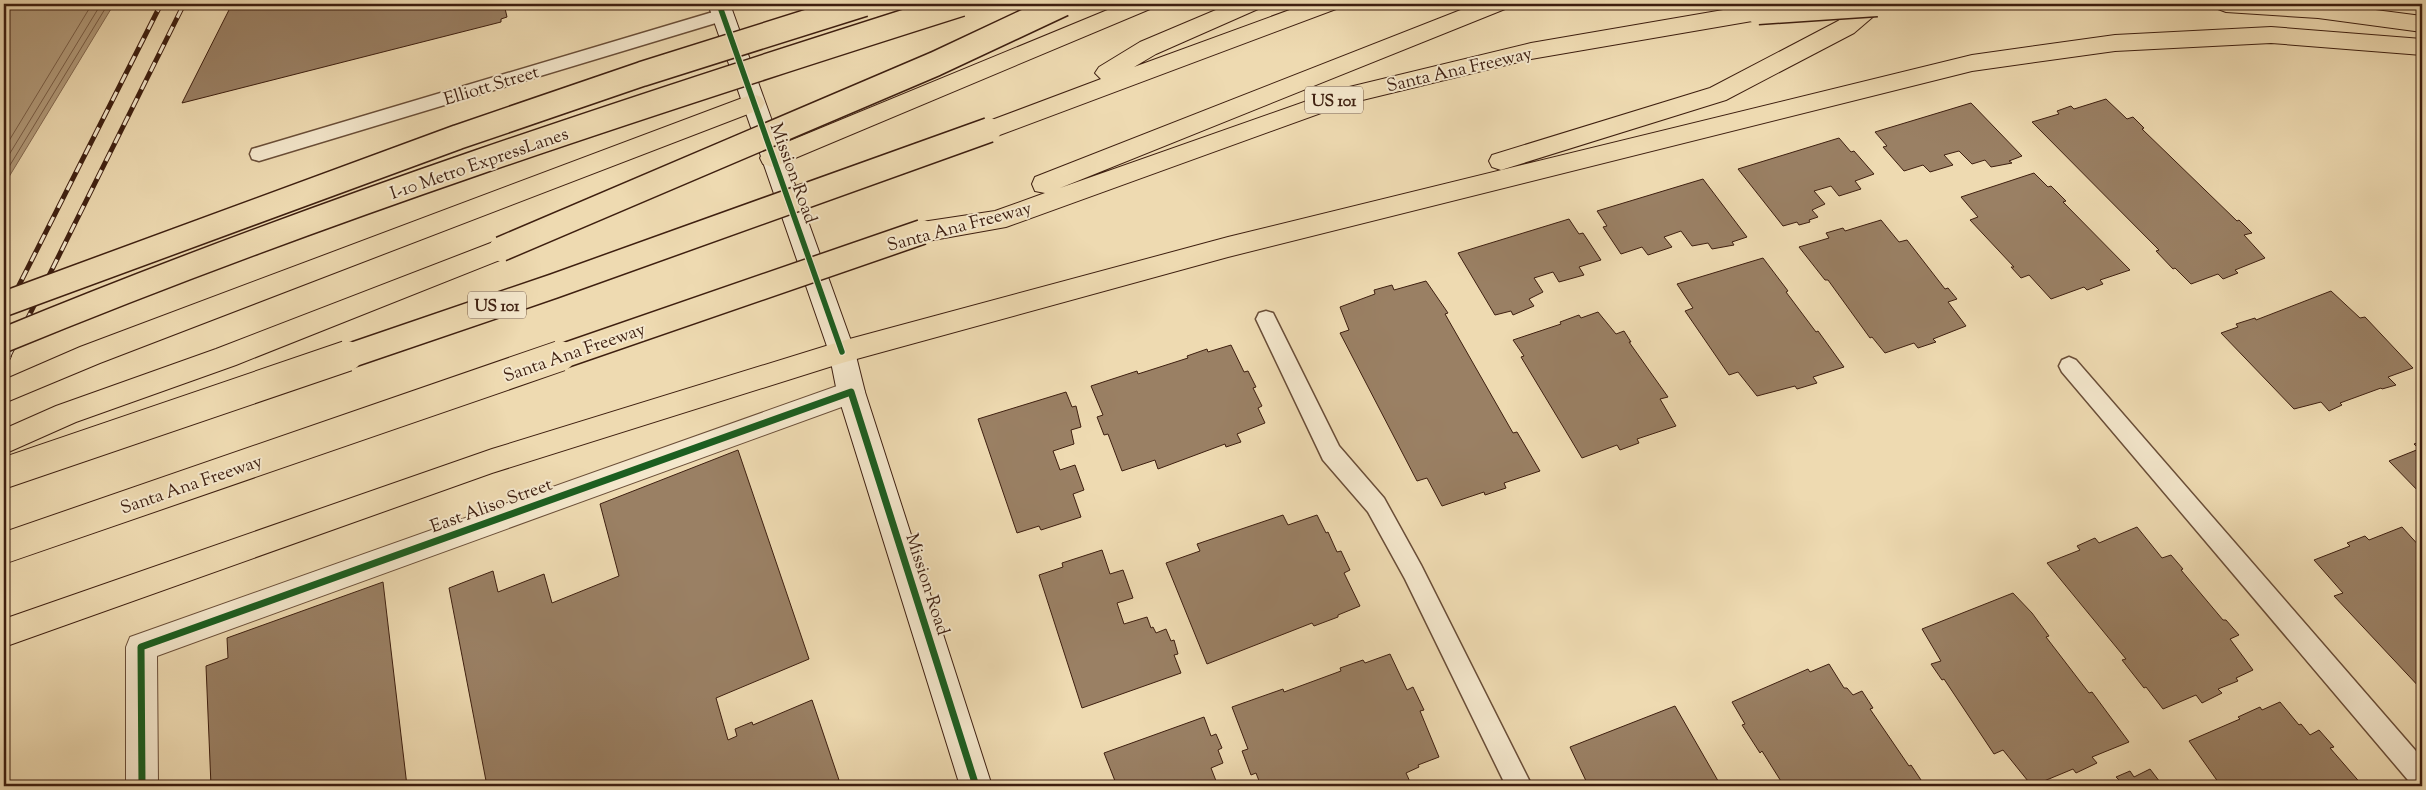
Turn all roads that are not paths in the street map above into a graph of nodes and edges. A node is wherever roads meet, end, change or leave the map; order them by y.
1 (864, 4) edge
2 (961, 4) edge
3 (1063, 4) edge
4 (1142, 4) edge
5 (1250, 4) edge
6 (1328, 4) edge
7 (1497, 4) edge
8 (1876, 4) edge
9 (2226, 4) edge
10 (721, 9) edge
11 (2422, 24) edge
12 (2422, 47) edge
13 (753, 104) junction
14 (1045, 110) junction
15 (259, 154) dead end
16 (772, 158) junction
17 (922, 232) junction
18 (1228, 247) junction
19 (4, 304) edge
20 (1266, 319) dead end
21 (4, 340) edge
22 (842, 352) junction
23 (2069, 366) dead end
24 (4, 392) edge
25 (851, 392) junction
26 (4, 442) edge
27 (4, 473) edge
28 (4, 548) edge
29 (4, 633) edge
30 (2422, 777) edge
31 (142, 786) edge
32 (976, 786) edge
33 (1519, 786) edge

1 - 19 highway, I-10 Metro ExpressLanes, bridge
2 - 21 highway, I-10 Metro ExpressLanes, bridge
3 - 26 highway, bridge
4 - 16 highway
5 - 14 highway
6 - 14 highway, US 101
7 - 17 highway
8 - 17 highway, Santa Ana Freeway / US 101, bridge
8 - 18 highway
9 - 11 highway
10 - 13 main road, Mission Road
10 - 15 lane, Elliott Street
12 - 18 highway
13 - 16 main road, Mission Road
13 - 24 highway
14 - 27 highway, US 101, bridge
16 - 22 main road, Mission Road
17 - 28 highway, Santa Ana Freeway / US 101, bridge
18 - 22 highway
20 - 33 lane
22 - 25 main road, Mission Road
22 - 29 highway
23 - 30 lane
25 - 31 main road, East Aliso Street
25 - 32 main road, Mission Road

